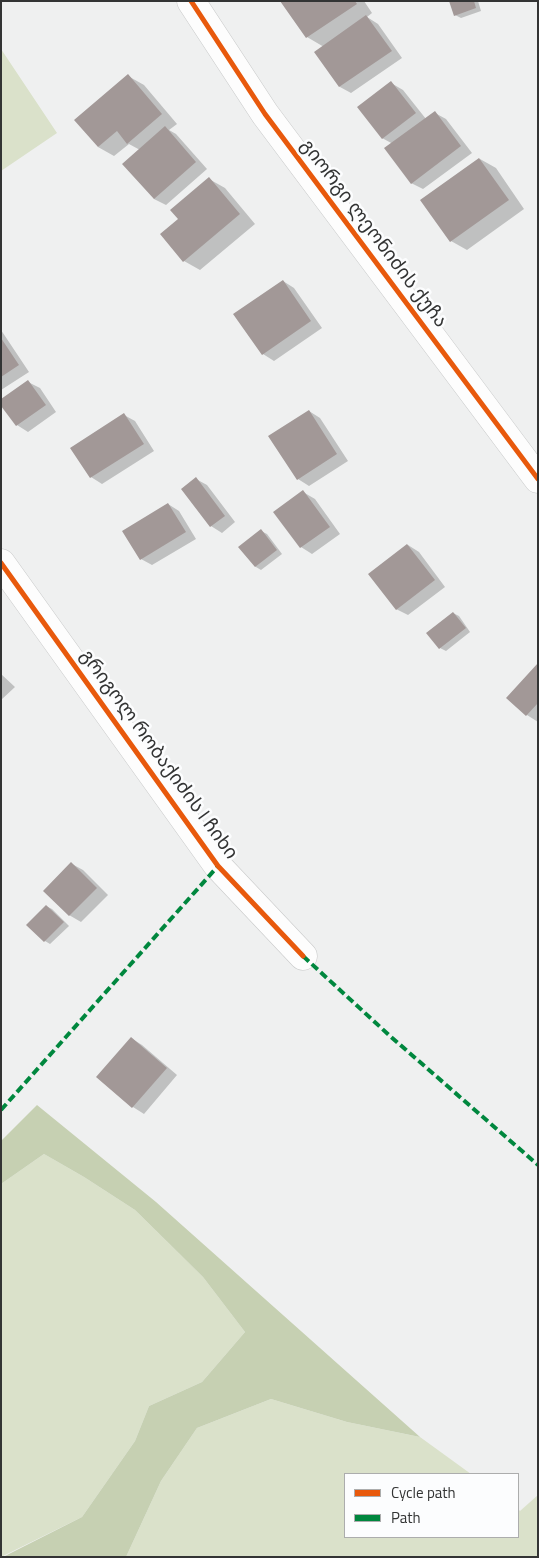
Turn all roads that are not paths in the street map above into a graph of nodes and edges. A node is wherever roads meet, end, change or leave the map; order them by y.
1 (191, 1) edge
2 (538, 479) edge
3 (1, 563) edge
4 (303, 956) dead end

1 - 2 street, გიორგი ლეონიძის ქუჩა
3 - 4 street, გრიგოლ რობაქიძის I ჩიხი

